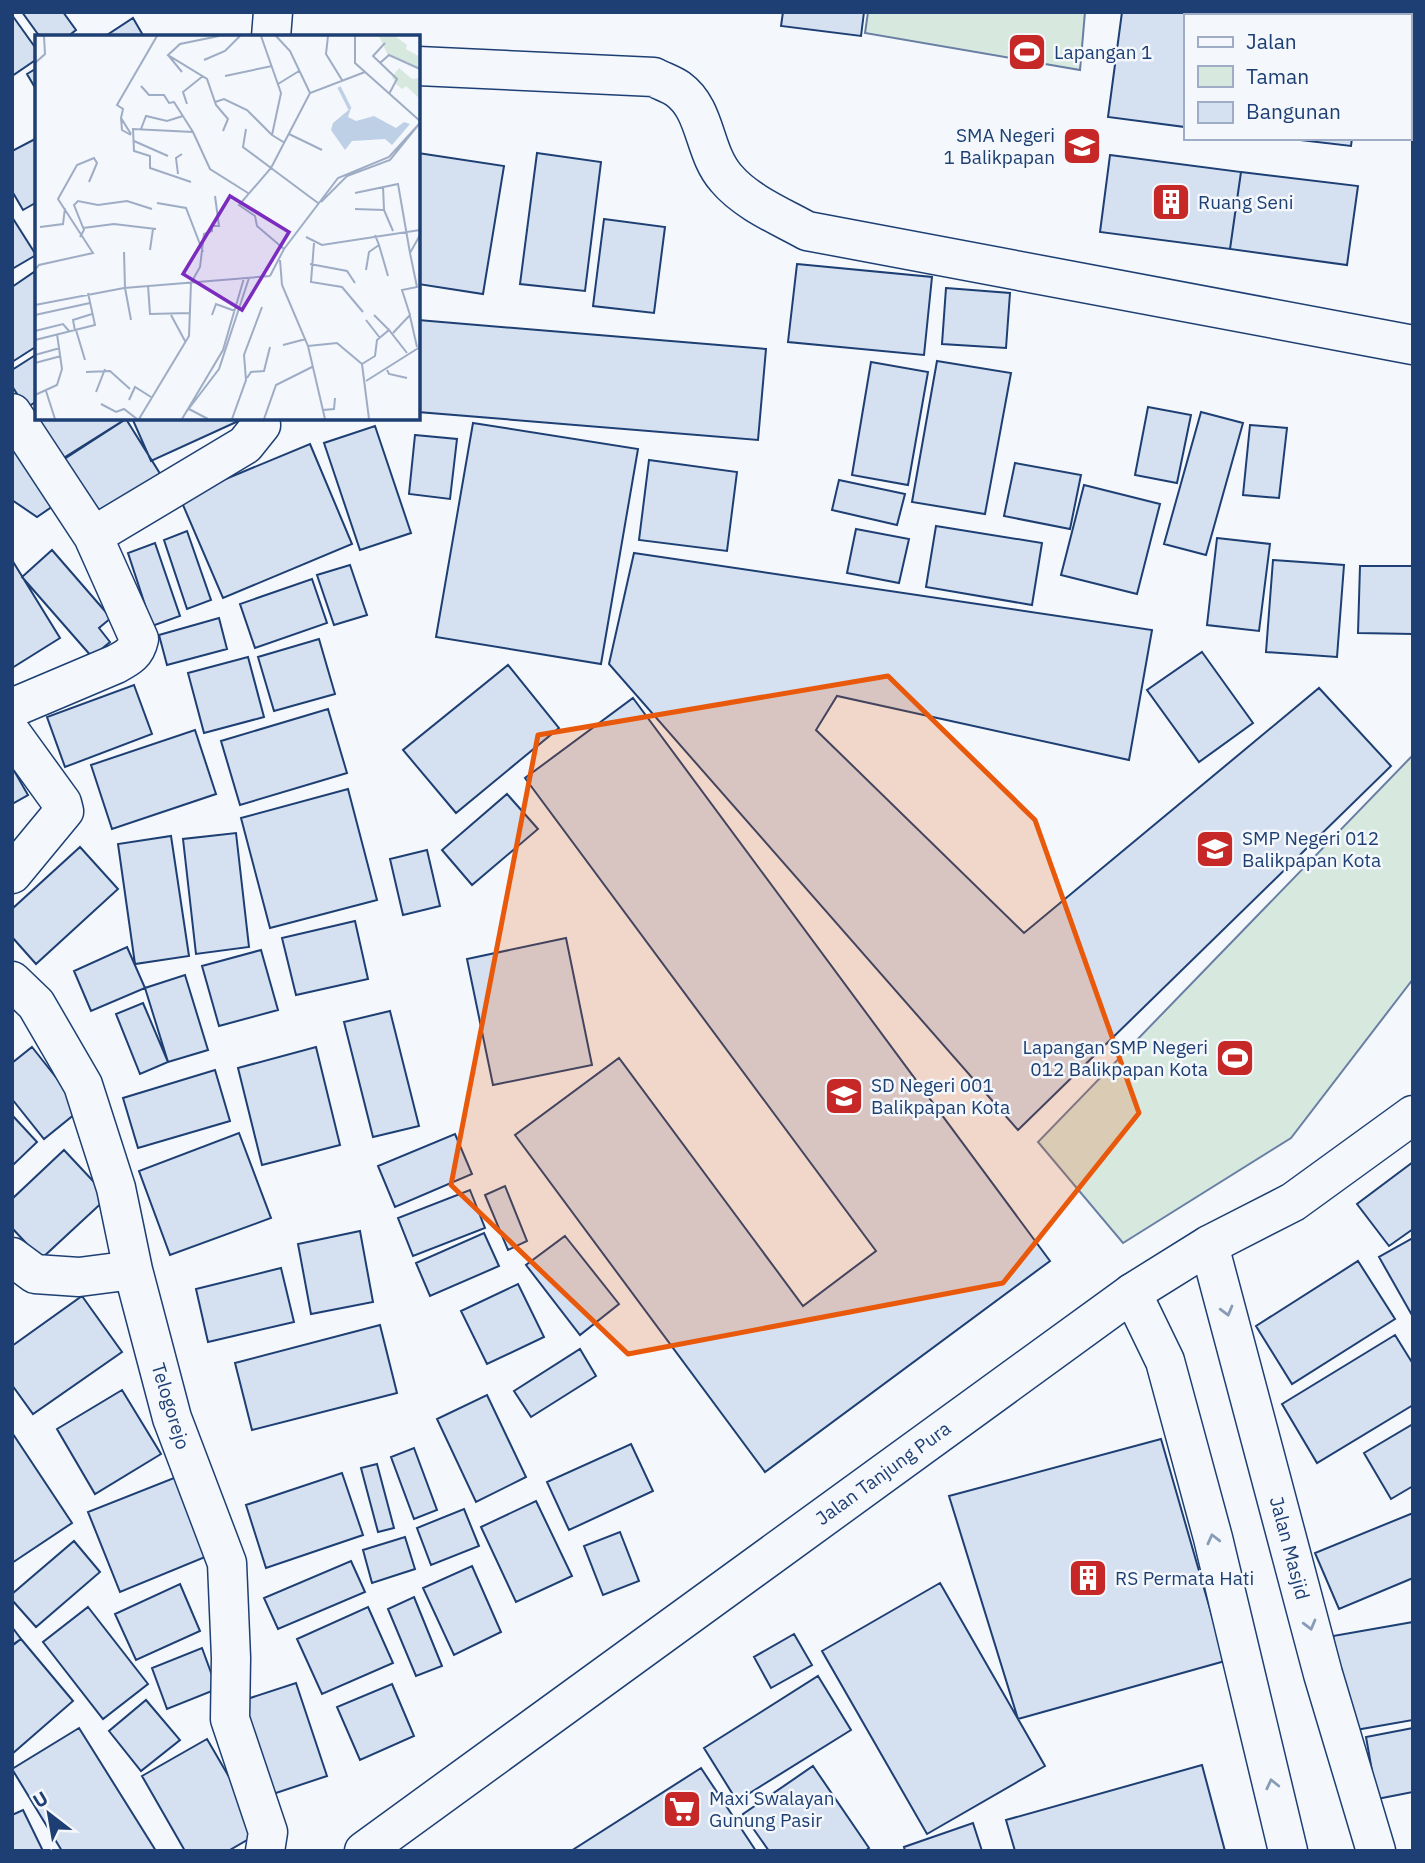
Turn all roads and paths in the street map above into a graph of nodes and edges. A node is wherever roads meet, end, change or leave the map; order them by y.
1 (273, 12) edge
2 (271, 35) edge
3 (420, 66) edge
4 (1413, 345) edge
5 (12, 413) edge
6 (260, 420) edge
7 (93, 536) junction
8 (12, 708) edge
9 (12, 734) edge
10 (12, 874) edge
11 (12, 981) edge
12 (1413, 1115) edge
13 (1209, 1245) junction
14 (12, 1257) edge
15 (133, 1269) junction
16 (1132, 1293) junction
17 (264, 1851) edge
18 (364, 1851) edge
19 (1288, 1851) edge
20 (1376, 1851) edge

1 - 2 street
3 - 4 street
5 - 7 street
6 - 7 street
7 - 8 street
9 - 10 street
11 - 15 street, Telogorejo
12 - 13 street, Jalan Tanjung Pura
13 - 16 street, Jalan Tanjung Pura
13 -> 20 street, Jalan Masjid
14 - 15 street
15 - 17 street, Telogorejo
16 - 18 street, Jalan Tanjung Pura
19 -> 16 street

